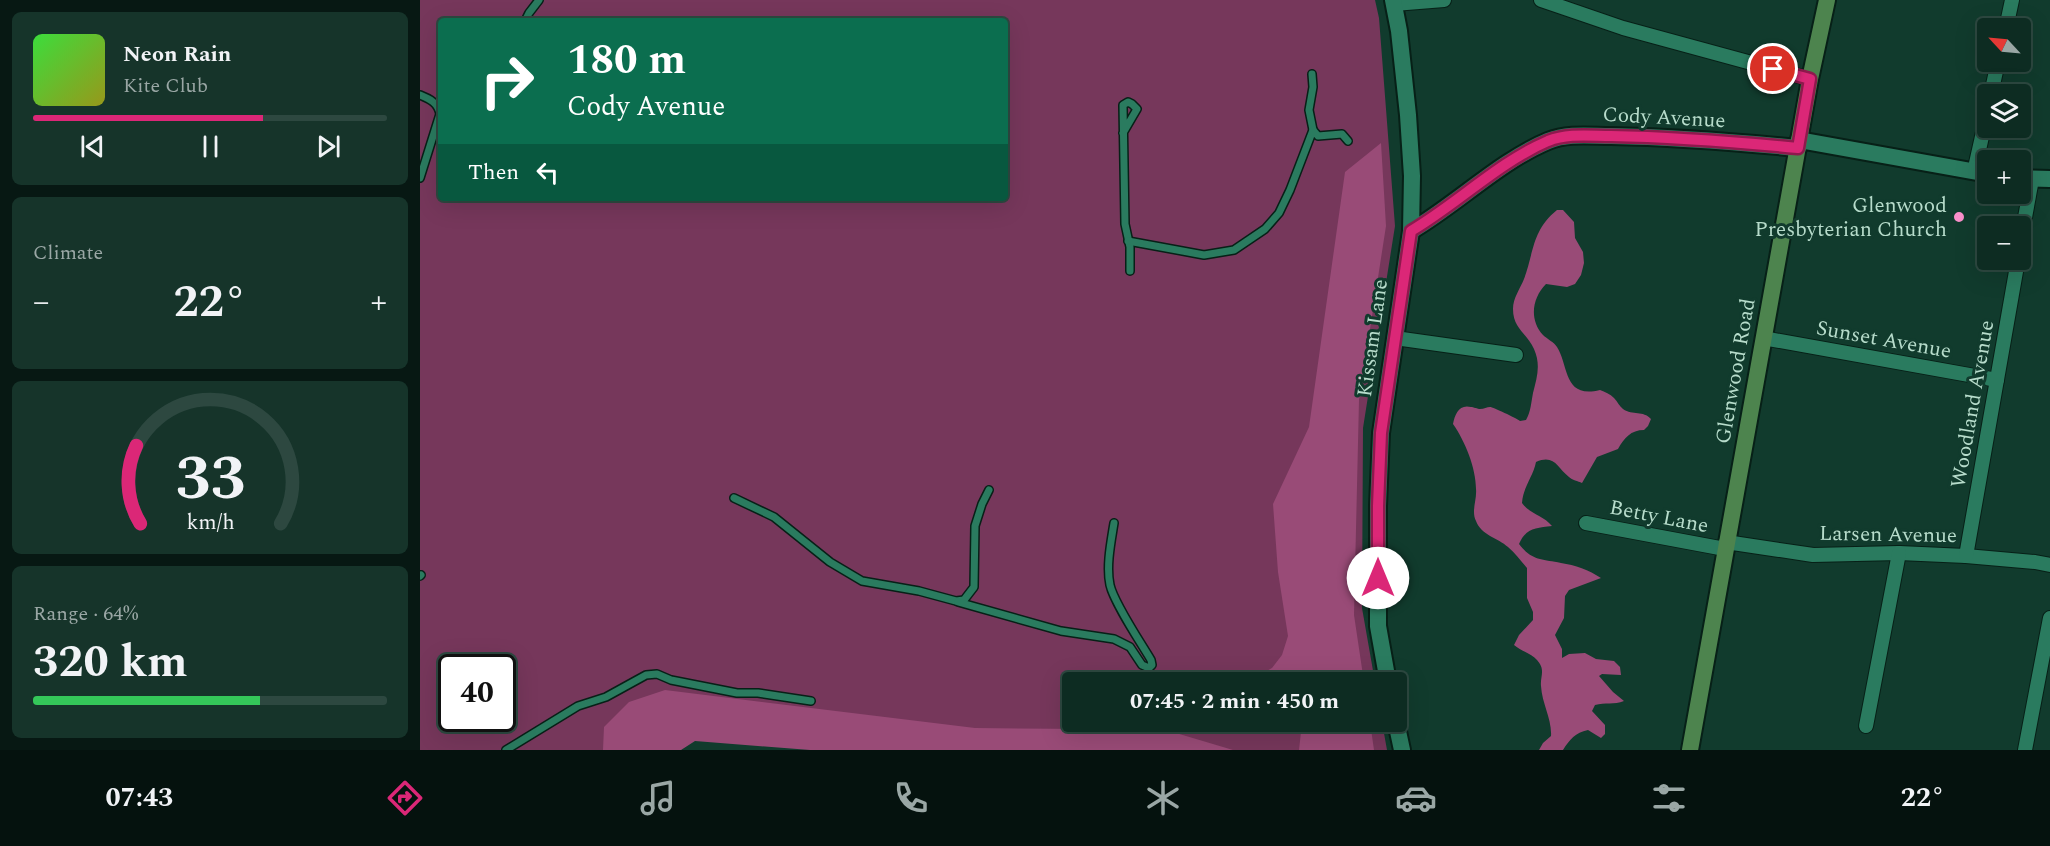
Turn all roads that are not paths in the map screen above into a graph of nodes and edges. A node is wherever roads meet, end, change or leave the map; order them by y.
1 (540, 0) edge
2 (1444, 0) edge
3 (1541, 0) edge
4 (1827, 0) edge
5 (2012, 0) edge
6 (1394, 2) edge
7 (526, 18) edge
8 (2008, 18) edge
9 (1312, 74) dead end
10 (1810, 79) junction
11 (420, 95) edge
12 (438, 107) edge
13 (438, 120) edge
14 (1313, 130) junction
15 (1123, 133) dead end
16 (1348, 141) dead end
17 (1798, 144) junction
18 (1977, 172) edge
19 (420, 178) edge
20 (2031, 179) edge
21 (2050, 179) edge
22 (1411, 231) junction
23 (1128, 241) junction
24 (2016, 270) edge
25 (1130, 271) dead end
26 (1395, 338) junction
27 (1763, 338) junction
28 (1516, 355) dead end
29 (1997, 380) junction
30 (989, 490) dead end
31 (734, 498) dead end
32 (1114, 523) dead end
33 (1586, 523) dead end
34 (1725, 546) junction
35 (1899, 553) junction
36 (1966, 556) junction
37 (2050, 565) edge
38 (956, 601) junction
39 (2050, 618) edge
40 (1386, 672) edge
41 (811, 701) dead end
42 (1866, 726) dead end
43 (1398, 732) edge
44 (506, 750) edge
45 (1402, 750) edge
46 (1690, 750) edge
47 (2025, 750) edge

1 - 7 lane
2 - 6 street
3 - 10 street
4 - 10 main road, Glenwood Road
5 - 8 street
6 - 22 street, Kissam Lane
9 - 14 lane
10 - 17 main road, Glenwood Road
11 - 12 lane
13 - 19 lane
14 - 16 lane
14 - 23 lane
15 - 23 lane
17 - 18 street, Cody Avenue
17 - 22 street, Cody Avenue
17 - 27 main road, Glenwood Road
20 - 21 street
22 - 26 street, Kissam Lane
23 - 25 lane
24 - 29 street, Woodland Avenue
26 - 28 street
26 - 40 street, Kissam Lane
27 - 29 street, Sunset Avenue
27 - 34 main road, Glenwood Road
29 - 36 street, Woodland Avenue
30 - 38 lane
31 - 38 lane
32 - 38 lane
33 - 34 street, Betty Lane
34 - 35 street, Larsen Avenue
34 - 46 main road, Glenwood Road
35 - 36 street, Larsen Avenue
35 - 42 street
36 - 37 street, Larsen Avenue
39 - 47 street
41 - 44 lane
43 - 45 street

